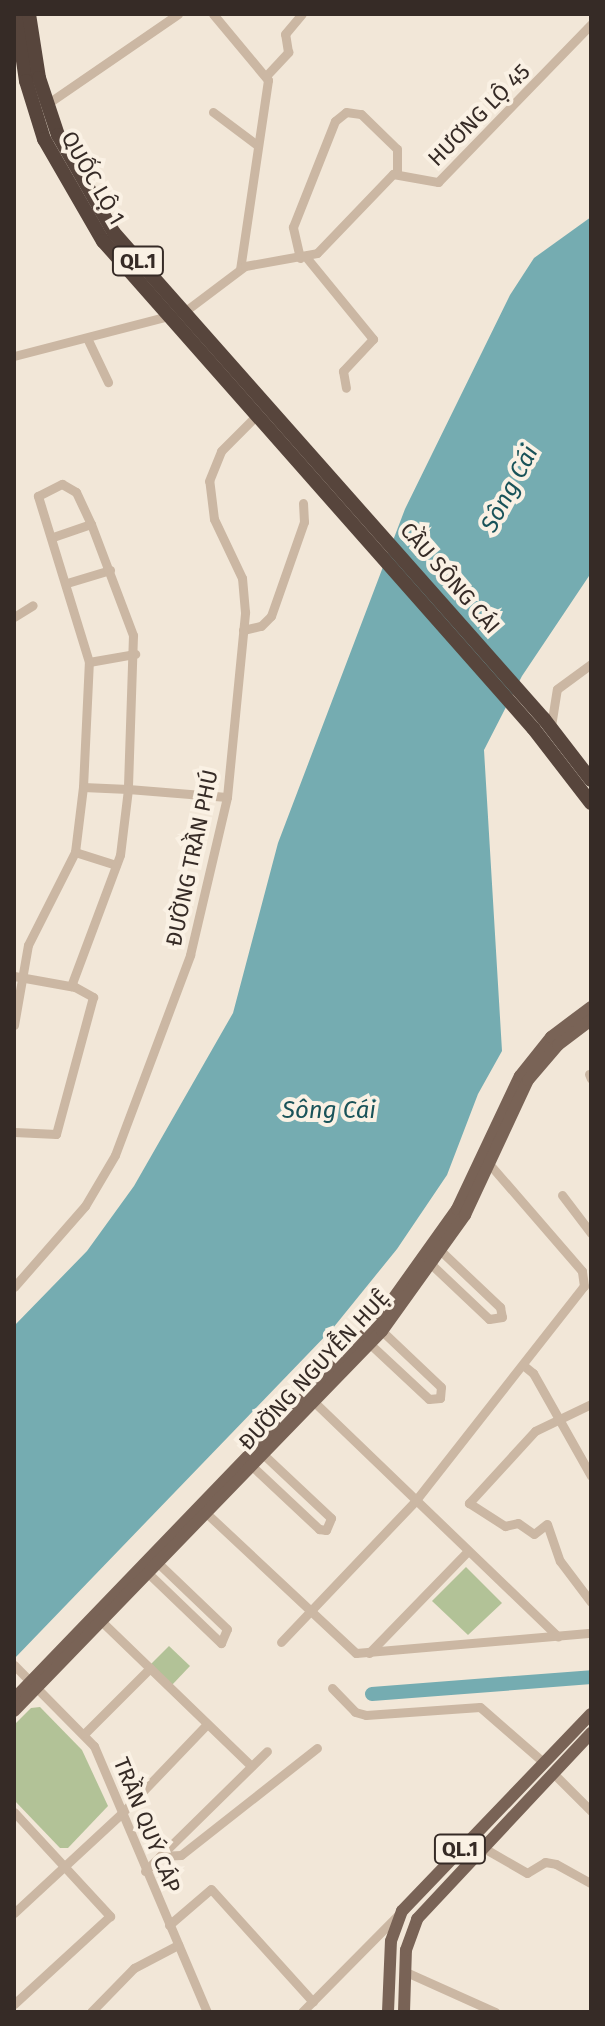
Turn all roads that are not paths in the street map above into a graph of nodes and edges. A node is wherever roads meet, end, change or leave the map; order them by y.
1 (16, 14) edge
2 (29, 14) edge
3 (178, 14) edge
4 (213, 14) edge
5 (302, 14) edge
6 (591, 24) edge
7 (15, 44) edge
8 (266, 76) junction
9 (47, 104) junction
10 (213, 112) dead end
11 (257, 145) junction
12 (397, 173) junction
13 (303, 258) junction
14 (240, 269) junction
15 (184, 312) junction
16 (169, 317) junction
17 (87, 338) junction
18 (14, 356) edge
19 (108, 382) dead end
20 (346, 388) dead end
21 (258, 414) junction
22 (319, 472) junction
23 (303, 503) dead end
24 (91, 524) junction
25 (53, 537) junction
26 (110, 570) junction
27 (67, 583) junction
28 (33, 605) dead end
29 (14, 617) edge
30 (243, 630) junction
31 (135, 654) junction
32 (89, 662) junction
33 (591, 664) edge
34 (542, 725) junction
35 (591, 780) edge
36 (83, 787) junction
37 (128, 789) junction
38 (227, 797) junction
39 (591, 803) edge
40 (75, 852) junction
41 (116, 865) junction
42 (17, 977) edge
43 (71, 986) junction
44 (591, 1007) edge
45 (591, 1020) edge
46 (14, 1025) edge
47 (14, 1132) edge
48 (488, 1161) junction
49 (562, 1195) dead end
50 (591, 1233) edge
51 (436, 1253) junction
52 (433, 1266) junction
53 (586, 1270) edge
54 (14, 1287) edge
55 (382, 1331) junction
56 (371, 1345) junction
57 (523, 1365) junction
58 (312, 1400) junction
59 (591, 1404) edge
60 (560, 1419) junction
61 (264, 1455) junction
62 (253, 1467) junction
63 (591, 1476) edge
64 (416, 1500) junction
65 (204, 1511) junction
66 (468, 1551) junction
67 (159, 1564) junction
68 (149, 1574) junction
69 (591, 1602) edge
70 (310, 1611) junction
71 (99, 1619) junction
72 (591, 1633) edge
73 (558, 1637) junction
74 (281, 1642) dead end
75 (369, 1653) junction
76 (14, 1665) edge
77 (150, 1668) junction
78 (31, 1681) junction
79 (332, 1688) dead end
80 (14, 1699) edge
81 (14, 1711) edge
82 (591, 1714) edge
83 (207, 1724) junction
84 (85, 1733) junction
85 (591, 1733) edge
86 (317, 1748) dead end
87 (267, 1751) dead end
88 (543, 1762) junction
89 (251, 1766) junction
90 (553, 1773) junction
91 (591, 1811) edge
92 (14, 1812) edge
93 (122, 1813) junction
94 (22, 1821) junction
95 (14, 1829) edge
96 (482, 1847) junction
97 (160, 1856) junction
98 (65, 1865) junction
99 (145, 1871) junction
100 (590, 1883) edge
101 (402, 1911) junction
102 (14, 1913) edge
103 (169, 1925) junction
104 (178, 1945) junction
105 (406, 1972) junction
106 (313, 2002) junction
107 (14, 2004) edge
108 (91, 2012) edge
109 (207, 2012) edge
110 (302, 2012) edge
111 (388, 2012) edge
112 (404, 2012) edge
113 (495, 2012) edge

1 - 7 highway, QUỐC LỘ 1 / QL.1
2 - 9 highway, QUỐC LỘ 1 / QL.1
3 - 9 street
4 - 8 street
5 - 8 street
6 - 12 street, HƯƠNG LỘ 45
7 - 16 highway, QUỐC LỘ 1 / QL.1
8 - 11 street
9 - 15 highway, QUỐC LỘ 1 / QL.1
10 - 11 street
11 - 14 street
12 - 13 street, HƯƠNG LỘ 45
12 - 13 street
13 - 14 street, HƯƠNG LỘ 45
13 - 20 street
14 - 15 street, HƯƠNG LỘ 45
15 - 16 street, HƯƠNG LỘ 45
15 - 22 highway, QUỐC LỘ 1 / QL.1
16 - 17 street, HƯƠNG LỘ 45
16 - 21 highway, QUỐC LỘ 1 / QL.1
17 - 18 street, HƯƠNG LỘ 45
17 - 19 street
21 - 22 highway, QUỐC LỘ 1 / QL.1
21 - 30 street, ĐƯỜNG TRẦN PHÚ
22 - 34 highway, CẦU SÔNG CÁI / QL.1
23 - 30 street
24 - 25 street
24 - 25 street
24 - 26 street
25 - 27 street
26 - 27 street
26 - 31 street
27 - 32 street
28 - 29 street
30 - 38 street, ĐƯỜNG TRẦN PHÚ
31 - 32 street
31 - 37 street
32 - 36 street
33 - 34 street
34 - 35 highway, QL.1
34 - 39 highway, QL.1
36 - 37 street
36 - 40 street
37 - 38 street
37 - 41 street
38 - 54 street, ĐƯỜNG TRẦN PHÚ
40 - 41 street
40 - 42 street
41 - 43 street
42 - 43 street
42 - 46 street
43 - 47 street
44 - 48 main road, ĐƯỜNG NGUYỄN HUỆ
45 - 48 main road, ĐƯỜNG NGUYỄN HUỆ
48 - 51 main road, ĐƯỜNG NGUYỄN HUỆ
48 - 53 street
49 - 50 street
51 - 52 main road, ĐƯỜNG NGUYỄN HUỆ
51 - 52 street
51 - 58 main road, ĐƯỜNG NGUYỄN HUỆ
52 - 55 main road, ĐƯỜNG NGUYỄN HUỆ
53 - 57 street
55 - 56 main road, ĐƯỜNG NGUYỄN HUỆ
55 - 56 street
56 - 58 main road, ĐƯỜNG NGUYỄN HUỆ
57 - 60 street
57 - 64 street
58 - 61 main road, ĐƯỜNG NGUYỄN HUỆ
58 - 64 street
58 - 65 main road, ĐƯỜNG NGUYỄN HUỆ
59 - 60 street
60 - 63 street
60 - 69 street
61 - 62 main road, ĐƯỜNG NGUYỄN HUỆ
61 - 62 street
62 - 65 main road, ĐƯỜNG NGUYỄN HUỆ
64 - 66 street
64 - 70 street
65 - 67 main road, ĐƯỜNG NGUYỄN HUỆ
65 - 70 street
65 - 71 main road, ĐƯỜNG NGUYỄN HUỆ
66 - 73 street
66 - 75 street
67 - 68 main road, ĐƯỜNG NGUYỄN HUỆ
67 - 68 street
68 - 71 main road, ĐƯỜNG NGUYỄN HUỆ
70 - 74 street
70 - 75 street
71 - 77 street
71 - 78 main road, ĐƯỜNG NGUYỄN HUỆ
72 - 73 street
73 - 75 street
76 - 78 street, TRẦN QUÝ CÁP
77 - 83 street
77 - 84 street
78 - 80 main road, ĐƯỜNG NGUYỄN HUỆ
78 - 81 main road, ĐƯỜNG NGUYỄN HUỆ
78 - 84 street, TRẦN QUÝ CÁP
79 - 88 street
82 - 88 main road, QL.1
83 - 89 street
83 - 93 street
84 - 93 street, TRẦN QUÝ CÁP
85 - 90 main road, QL.1
86 - 97 street
87 - 89 street
88 - 101 main road, QL.1
89 - 97 street
90 - 91 street
90 - 96 main road, QL.1
92 - 94 street
93 - 98 street
93 - 99 street, TRẦN QUÝ CÁP
94 - 95 street
94 - 98 street
96 - 100 street
96 - 105 main road, QL.1
97 - 99 street
98 - 102 street
98 - 107 street
99 - 103 street, TRẦN QUÝ CÁP
101 - 106 street
101 - 111 main road, QL.1
103 - 104 street, TRẦN QUÝ CÁP
103 - 106 street
104 - 108 street
104 - 109 street, TRẦN QUÝ CÁP
105 - 112 main road, QL.1
105 - 113 street
106 - 110 street

